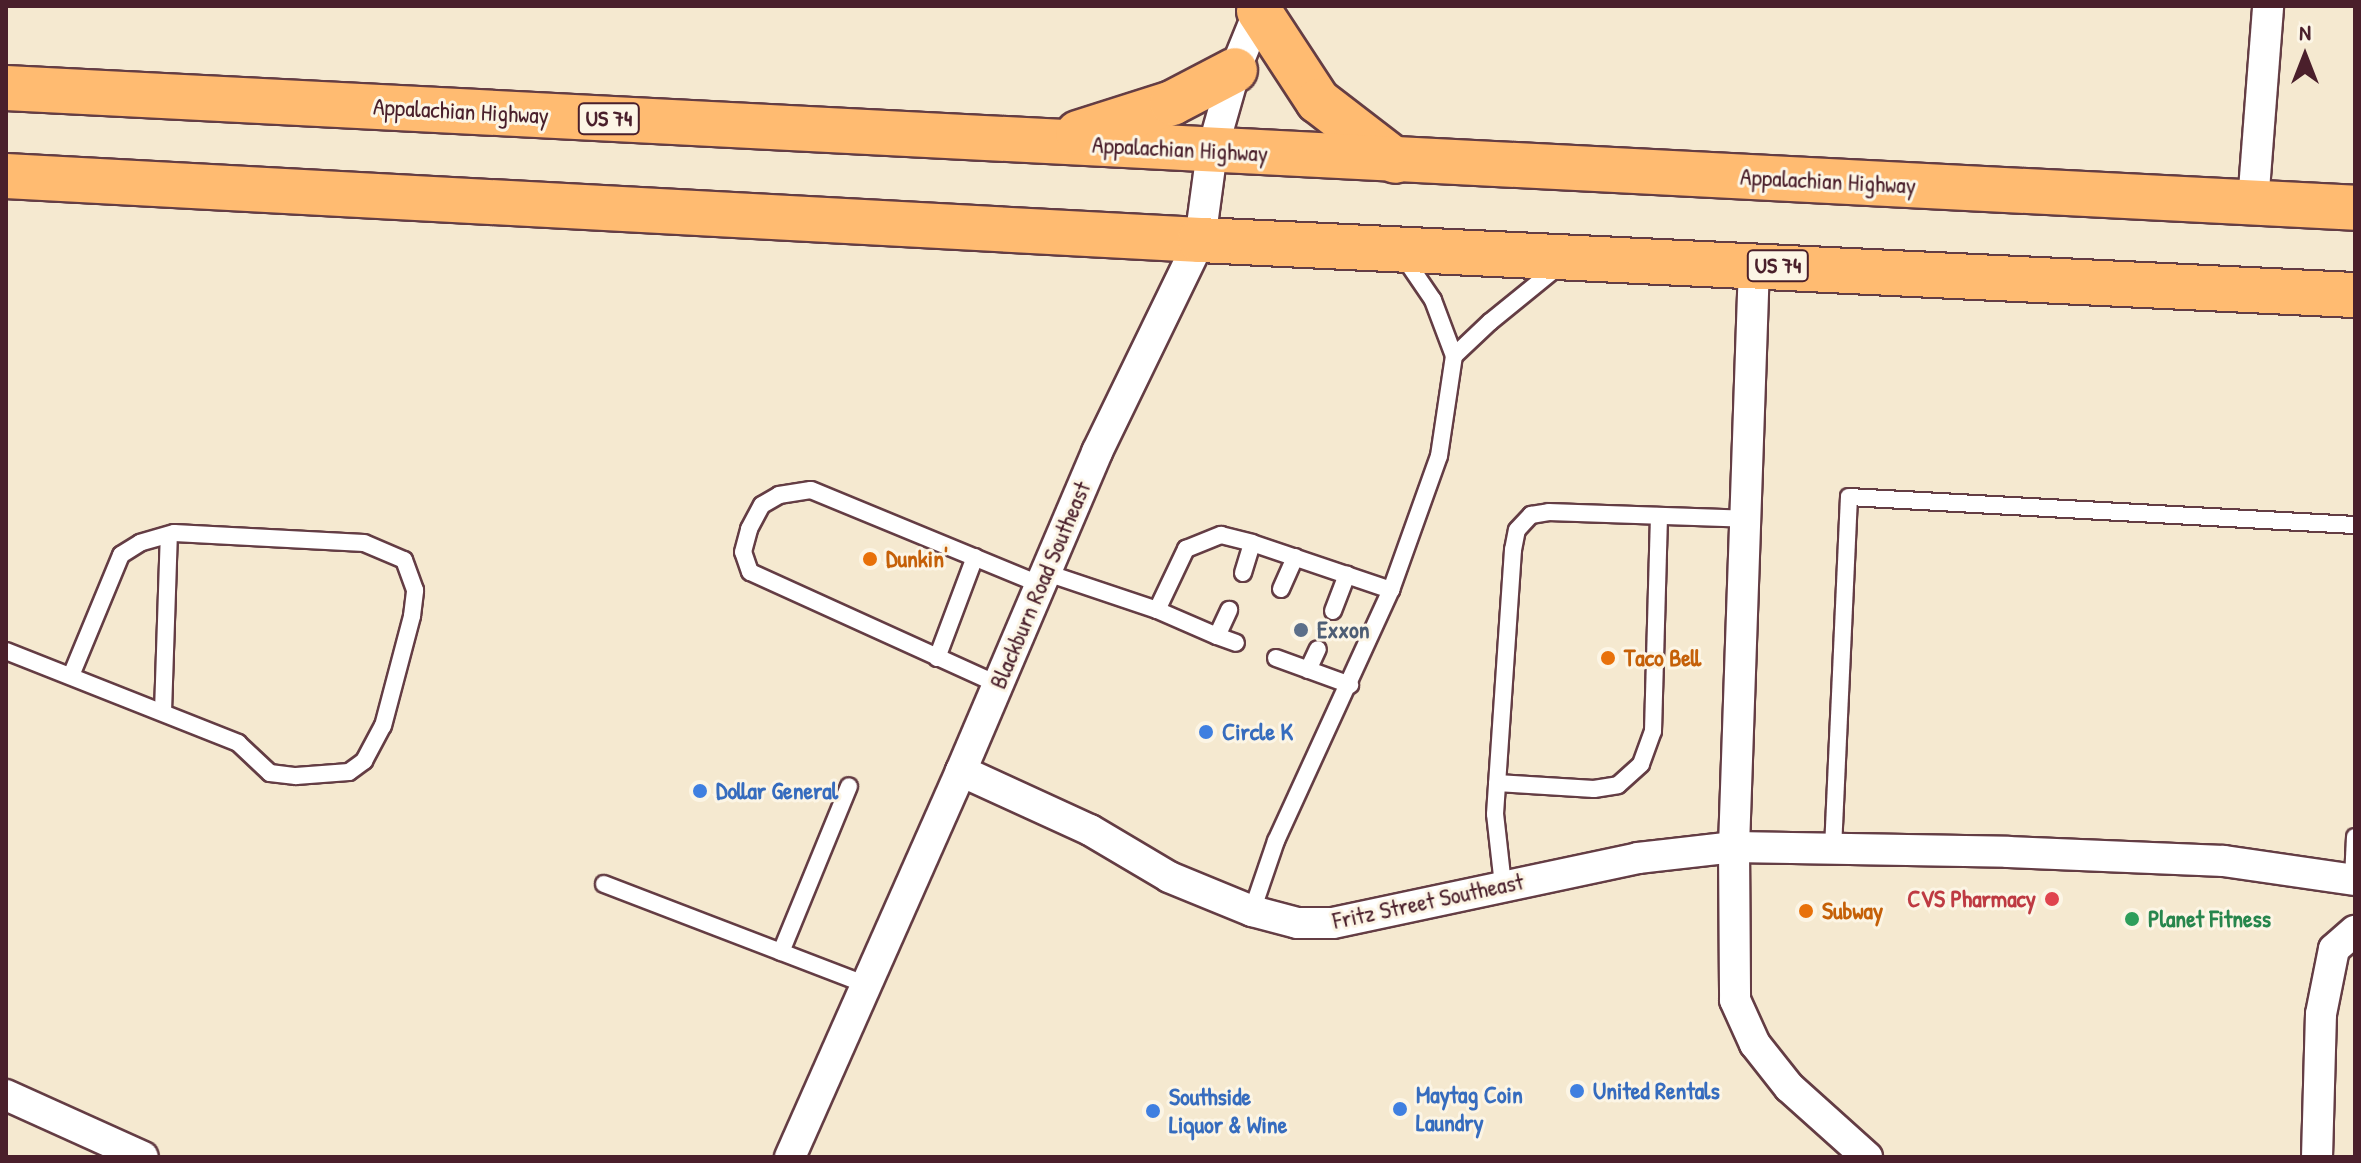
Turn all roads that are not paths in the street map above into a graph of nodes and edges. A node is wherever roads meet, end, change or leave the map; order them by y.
1 (2268, 6) edge
2 (1260, 8) edge
3 (1235, 70) junction
4 (6, 88) edge
5 (1052, 141) junction
6 (1212, 151) junction
7 (1396, 161) junction
8 (6, 176) edge
9 (2253, 203) junction
10 (2355, 208) edge
11 (1200, 240) junction
12 (1398, 249) junction
13 (1570, 256) junction
14 (1754, 265) junction
15 (2355, 295) edge
16 (1454, 356) junction
17 (1659, 516) junction
18 (1745, 519) junction
19 (2355, 525) edge
20 (169, 535) junction
21 (1252, 543) junction
22 (975, 557) junction
23 (1295, 557) junction
24 (1243, 573) dead end
25 (1347, 575) junction
26 (1041, 578) junction
27 (1281, 589) dead end
28 (1391, 590) junction
29 (1157, 610) junction
30 (1229, 610) dead end
31 (1333, 611) dead end
32 (1217, 636) junction
33 (1236, 643) dead end
34 (1318, 649) dead end
35 (6, 651) edge
36 (937, 658) junction
37 (1276, 658) dead end
38 (1308, 670) junction
39 (71, 676) junction
40 (997, 684) junction
41 (1350, 685) junction
42 (163, 712) junction
43 (961, 771) junction
44 (1497, 783) junction
45 (849, 786) dead end
46 (2355, 837) edge
47 (1734, 847) junction
48 (1833, 849) junction
49 (2354, 880) edge
50 (604, 884) dead end
51 (1503, 885) junction
52 (1252, 911) junction
53 (2355, 931) edge
54 (781, 952) junction
55 (864, 984) junction
56 (6, 1095) edge
57 (143, 1157) edge
58 (790, 1157) edge
59 (1867, 1157) edge
60 (2317, 1157) edge

1 - 9 street
2 - 3 street, Blackburn Road Southeast
2 - 7 highway
3 - 5 highway
3 - 6 street, Blackburn Road Southeast
4 - 5 highway, Appalachian Highway / US 74
5 - 6 highway, Appalachian Highway / US 74
6 - 7 highway, Appalachian Highway / US 74
6 - 11 street, Blackburn Road Southeast
7 - 9 highway, Appalachian Highway / US 74
8 - 11 highway, US 74
9 - 10 highway, Appalachian Highway / US 74
11 - 12 highway, US 74
11 - 26 street, Blackburn Road Southeast
12 - 13 highway, US 74
12 - 16 lane
13 - 14 highway, US 74
13 - 16 lane
14 - 15 highway, US 74
14 - 18 street
16 - 28 lane
17 - 18 lane
17 - 44 lane
17 - 44 lane
18 - 47 street
19 - 48 lane
20 - 39 lane
20 - 42 lane
20 - 42 lane
21 - 23 lane
21 - 24 lane
21 - 29 lane
22 - 26 lane
22 - 36 lane
22 - 36 lane
23 - 25 lane
23 - 27 lane
25 - 28 lane
25 - 31 lane
26 - 29 lane
26 - 40 street, Blackburn Road Southeast
28 - 41 lane
29 - 32 lane
30 - 32 lane
32 - 33 lane
34 - 38 lane
35 - 39 lane
36 - 40 lane
37 - 38 lane
38 - 41 lane
39 - 42 lane
40 - 43 street, Blackburn Road Southeast
41 - 52 lane
43 - 52 street, Fritz Street Southeast
43 - 55 street, Blackburn Road Southeast
44 - 51 lane
45 - 54 lane
46 - 49 lane
47 - 48 street, Fritz Street Southeast
47 - 51 street, Fritz Street Southeast
47 - 59 street
48 - 49 street, Fritz Street Southeast
50 - 54 lane
51 - 52 street, Fritz Street Southeast
53 - 60 street
54 - 55 lane
55 - 58 street, Blackburn Road Southeast
56 - 57 street

